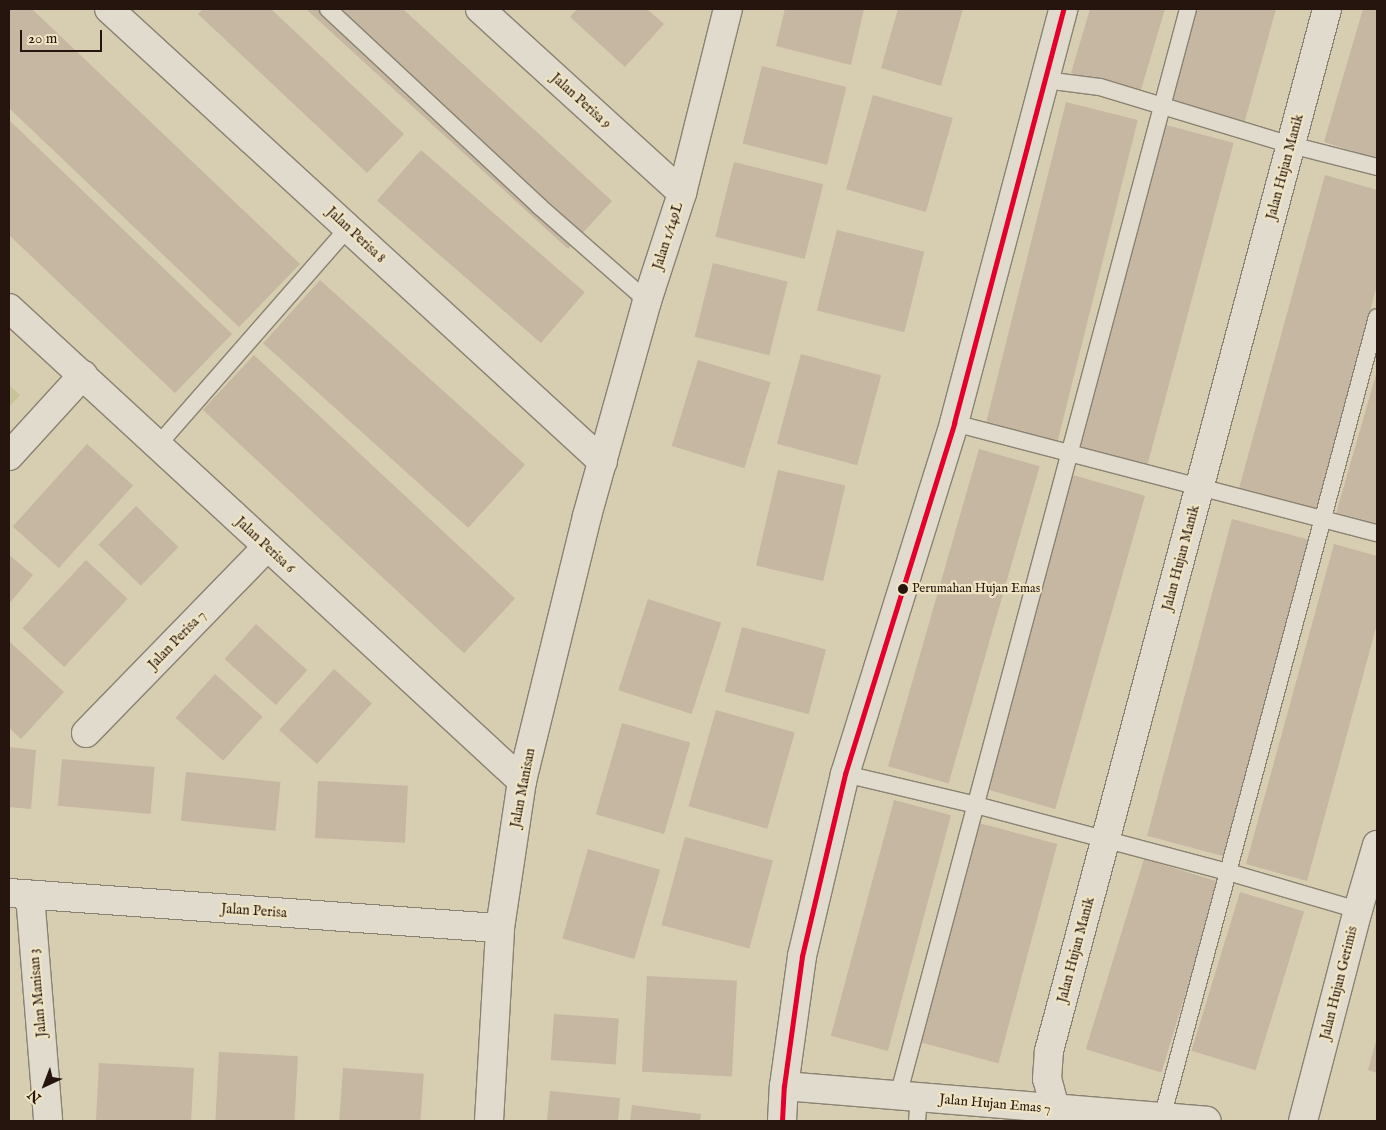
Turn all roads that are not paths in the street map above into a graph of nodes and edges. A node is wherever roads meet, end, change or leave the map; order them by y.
1 (109, 9) edge
2 (328, 9) edge
3 (480, 9) edge
4 (728, 9) edge
5 (1063, 9) edge
6 (1188, 9) edge
7 (1327, 9) edge
8 (1045, 80) junction
9 (1162, 106) junction
10 (1291, 145) junction
11 (1377, 167) edge
12 (682, 193) junction
13 (348, 228) junction
14 (648, 301) junction
15 (9, 308) edge
16 (1377, 317) edge
17 (83, 375) junction
18 (954, 423) junction
19 (158, 445) junction
20 (1070, 454) junction
21 (9, 456) edge
22 (602, 462) junction
23 (1200, 486) junction
24 (1323, 518) junction
25 (1377, 533) edge
26 (267, 547) junction
27 (86, 733) dead end
28 (845, 774) junction
29 (522, 781) junction
30 (976, 805) junction
31 (1105, 841) junction
32 (1377, 845) edge
33 (1228, 872) junction
34 (19, 894) edge
35 (1358, 910) junction
36 (500, 928) junction
37 (784, 1086) junction
38 (911, 1105) edge
39 (1055, 1115) edge
40 (1162, 1118) junction
41 (48, 1121) edge
42 (489, 1121) edge
43 (782, 1121) edge
44 (1207, 1121) edge
45 (1303, 1121) edge

1 - 13 street, Jalan Perisa 8
2 - 14 lane
3 - 12 street, Jalan Perisa 9
4 - 12 street, Jalan 1/149L
5 - 8 street
6 - 9 lane
7 - 10 street, Jalan Hujan Manik
8 - 9 lane
8 - 18 street
9 - 10 lane
9 - 20 lane
10 - 11 lane
10 - 23 street, Jalan Hujan Manik
12 - 14 street, Jalan 1/149L
13 - 19 lane
13 - 22 street, Jalan Perisa 8
14 - 22 street, Jalan 1/149L
15 - 17 street, Jalan Perisa 6
16 - 24 lane
17 - 19 street, Jalan Perisa 6
17 - 21 street
18 - 20 lane
18 - 28 street
19 - 26 street, Jalan Perisa 6
20 - 23 lane
20 - 30 lane
22 - 29 street, Jalan Manisan
23 - 24 lane
23 - 31 street, Jalan Hujan Manik
24 - 25 lane
24 - 33 lane
26 - 27 street, Jalan Perisa 7
26 - 29 street, Jalan Perisa 6
28 - 30 lane
28 - 37 street
29 - 36 street, Jalan Manisan
30 - 31 lane
30 - 38 lane
31 - 33 lane
31 - 39 street, Jalan Hujan Manik
32 - 35 street, Jalan Hujan Gerimis
33 - 35 lane
33 - 40 lane
34 - 36 street, Jalan Perisa
34 - 41 street, Jalan Manisan 3
35 - 45 street, Jalan Hujan Gerimis
36 - 42 street, Jalan Manisan
37 - 38 street, Jalan Hujan Emas 7
37 - 43 street
38 - 39 street, Jalan Hujan Emas 7
39 - 40 street, Jalan Hujan Emas 7
40 - 44 street, Jalan Hujan Emas 7

